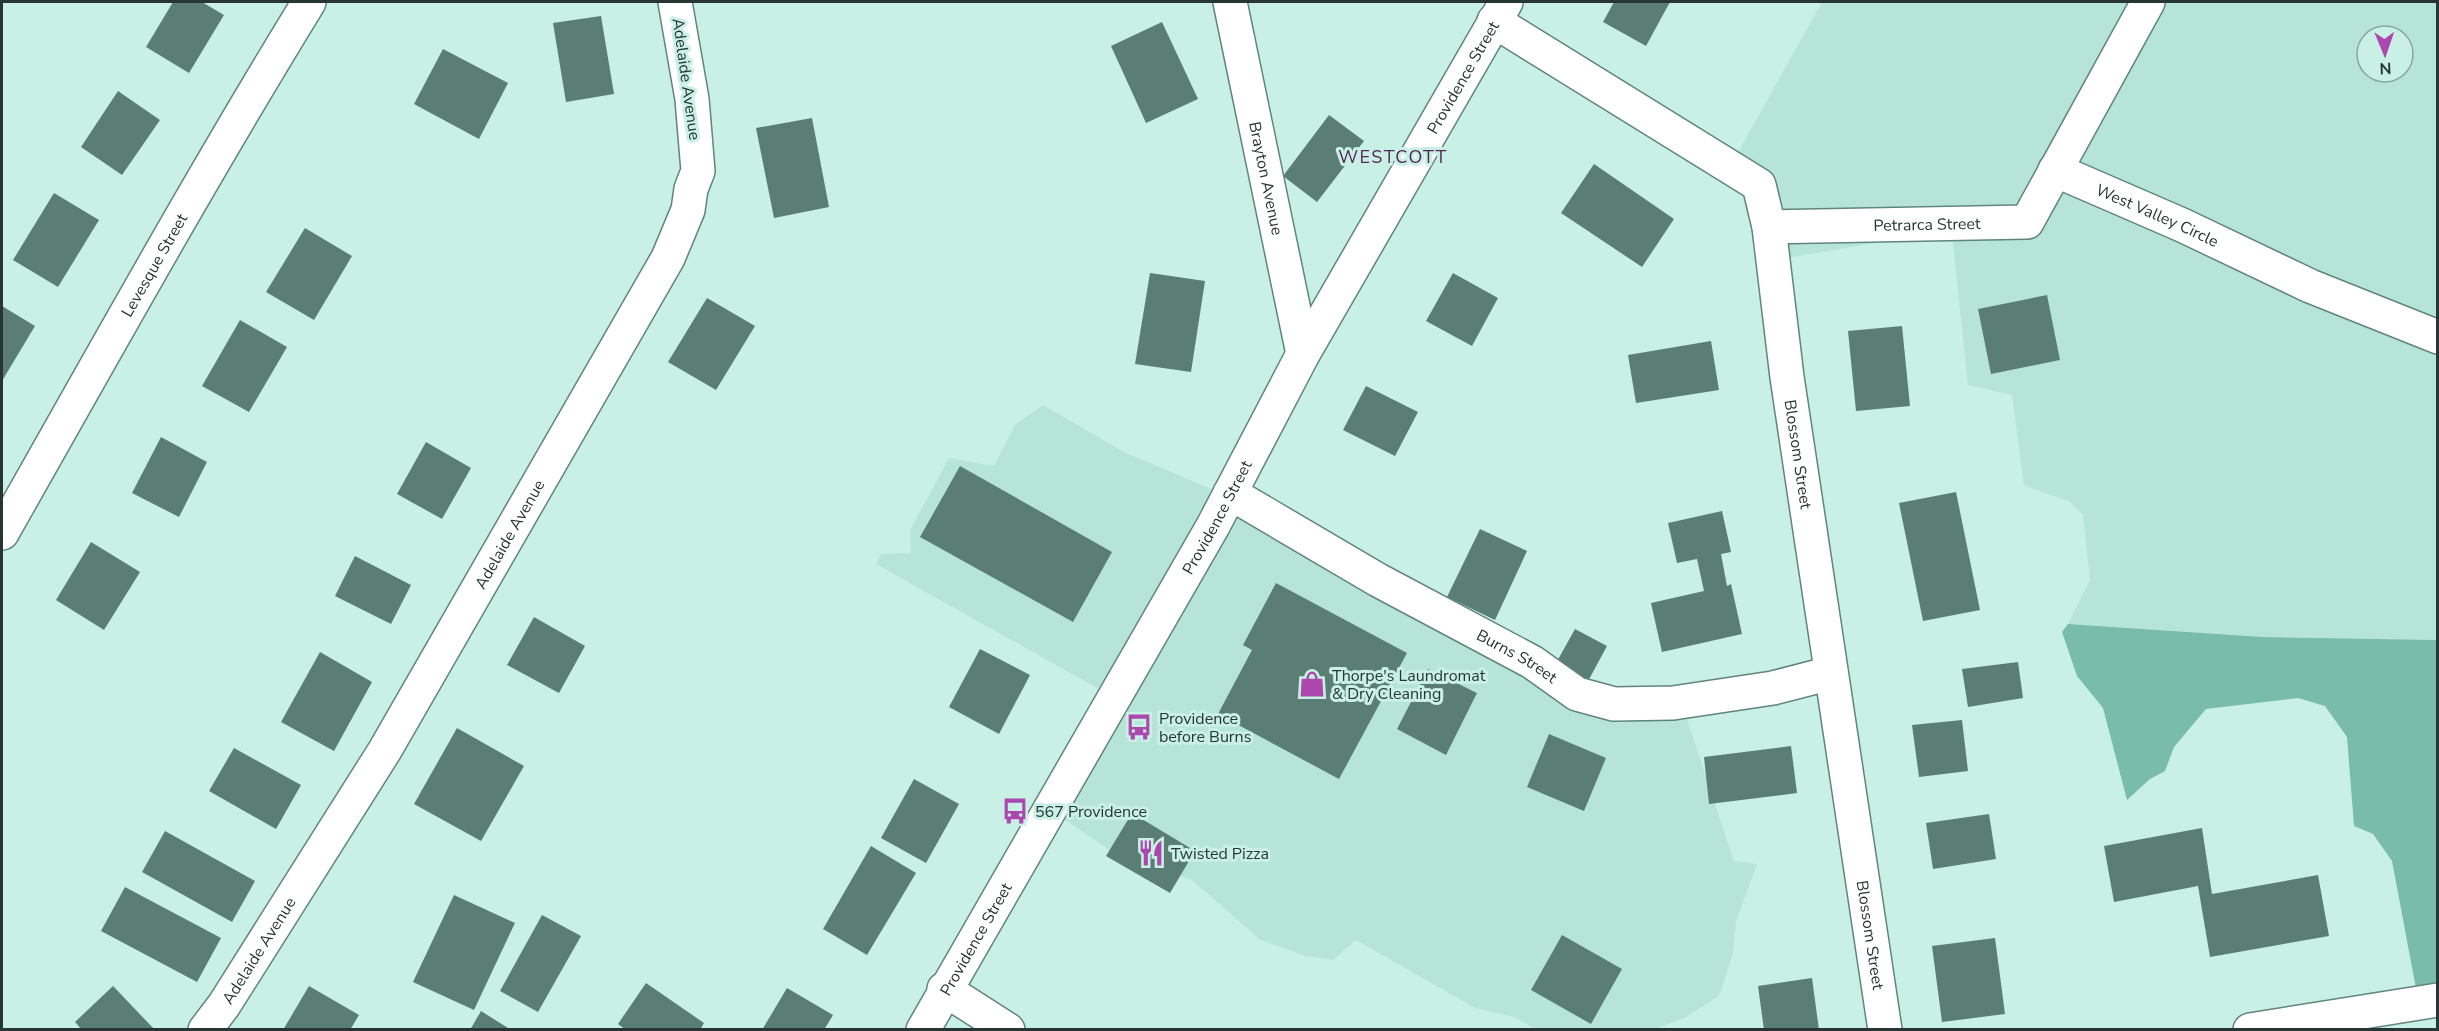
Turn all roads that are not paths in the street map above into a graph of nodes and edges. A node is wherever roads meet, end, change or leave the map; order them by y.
1 (309, 2) edge
2 (675, 2) edge
3 (1230, 2) edge
4 (2148, 2) edge
5 (1500, 11) edge
6 (2055, 170) junction
7 (1769, 227) junction
8 (2438, 336) edge
9 (1303, 354) junction
10 (1230, 493) junction
11 (2, 533) edge
12 (1831, 673) junction
13 (944, 989) junction
14 (2438, 1000) edge
15 (2325, 1023) edge
16 (205, 1029) edge
17 (923, 1029) edge
18 (1008, 1029) edge
19 (1885, 1029) edge
20 (2250, 1029) edge

1 - 11 street, Levesque Street
2 - 16 street, Adelaide Avenue
3 - 9 street, Brayton Avenue
4 - 6 street
5 - 7 street, Blossom Street
5 - 9 street, Providence Street
6 - 7 street, Petrarca Street
6 - 8 street, West Valley Circle
7 - 12 street, Blossom Street
9 - 10 street, Providence Street
10 - 12 street, Burns Street
10 - 13 street, Providence Street
12 - 19 street, Blossom Street
13 - 17 street, Providence Street
13 - 18 street
14 - 15 street
15 - 20 street

